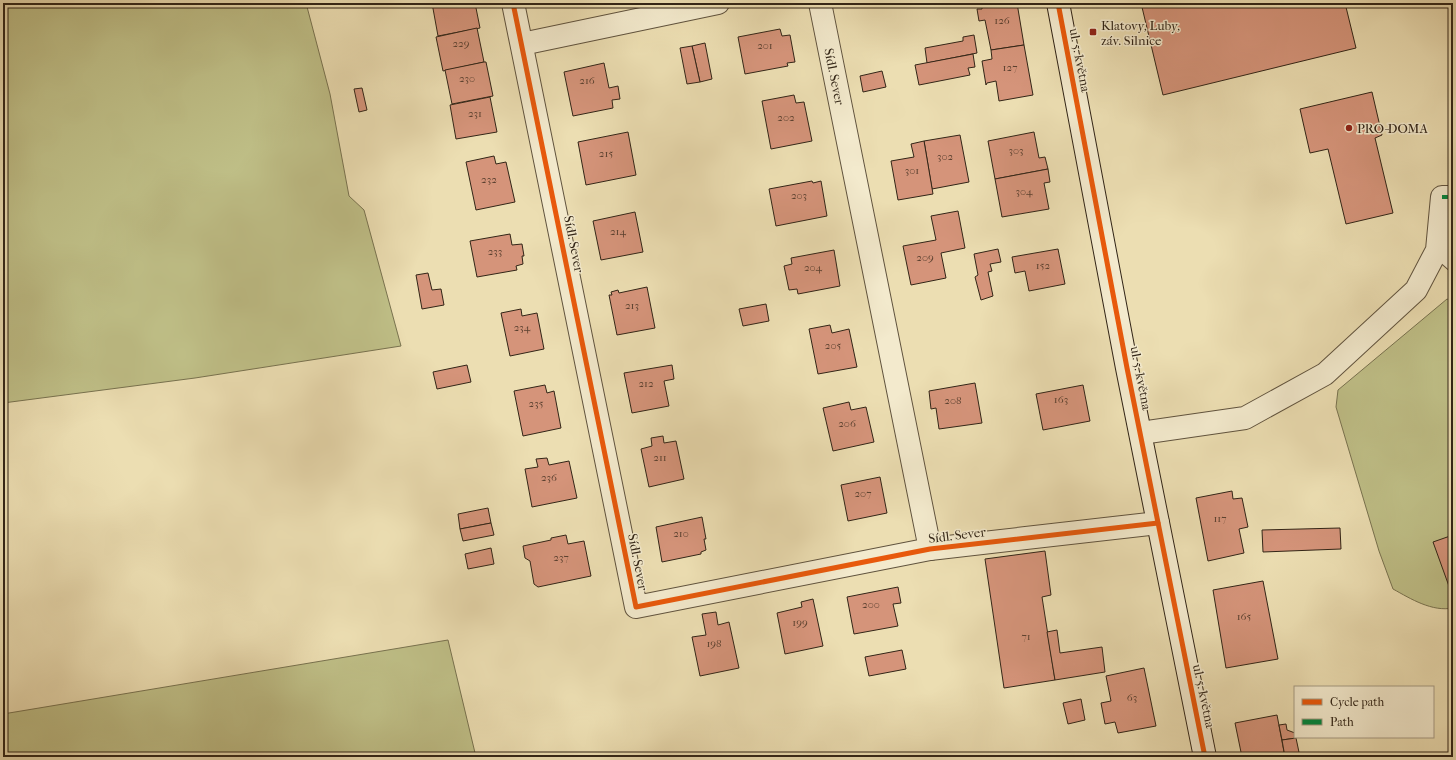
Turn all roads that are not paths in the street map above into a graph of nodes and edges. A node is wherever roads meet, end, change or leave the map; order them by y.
1 (513, 3) edge
2 (718, 3) edge
3 (820, 3) edge
4 (1058, 3) edge
5 (522, 44) junction
6 (1453, 197) edge
7 (1437, 250) junction
8 (1453, 264) edge
9 (1141, 433) junction
10 (1158, 523) junction
11 (930, 549) junction
12 (1205, 757) edge

1 - 5 street, Sídl. Sever
2 - 5 street
3 - 11 street, Sídl. Sever
4 - 9 street, ul. 5. května
5 - 11 street, Sídl. Sever
6 - 7 street
7 - 8 lane
7 - 9 street
9 - 10 street, ul. 5. května
10 - 11 street, Sídl. Sever
10 - 12 street, ul. 5. května

